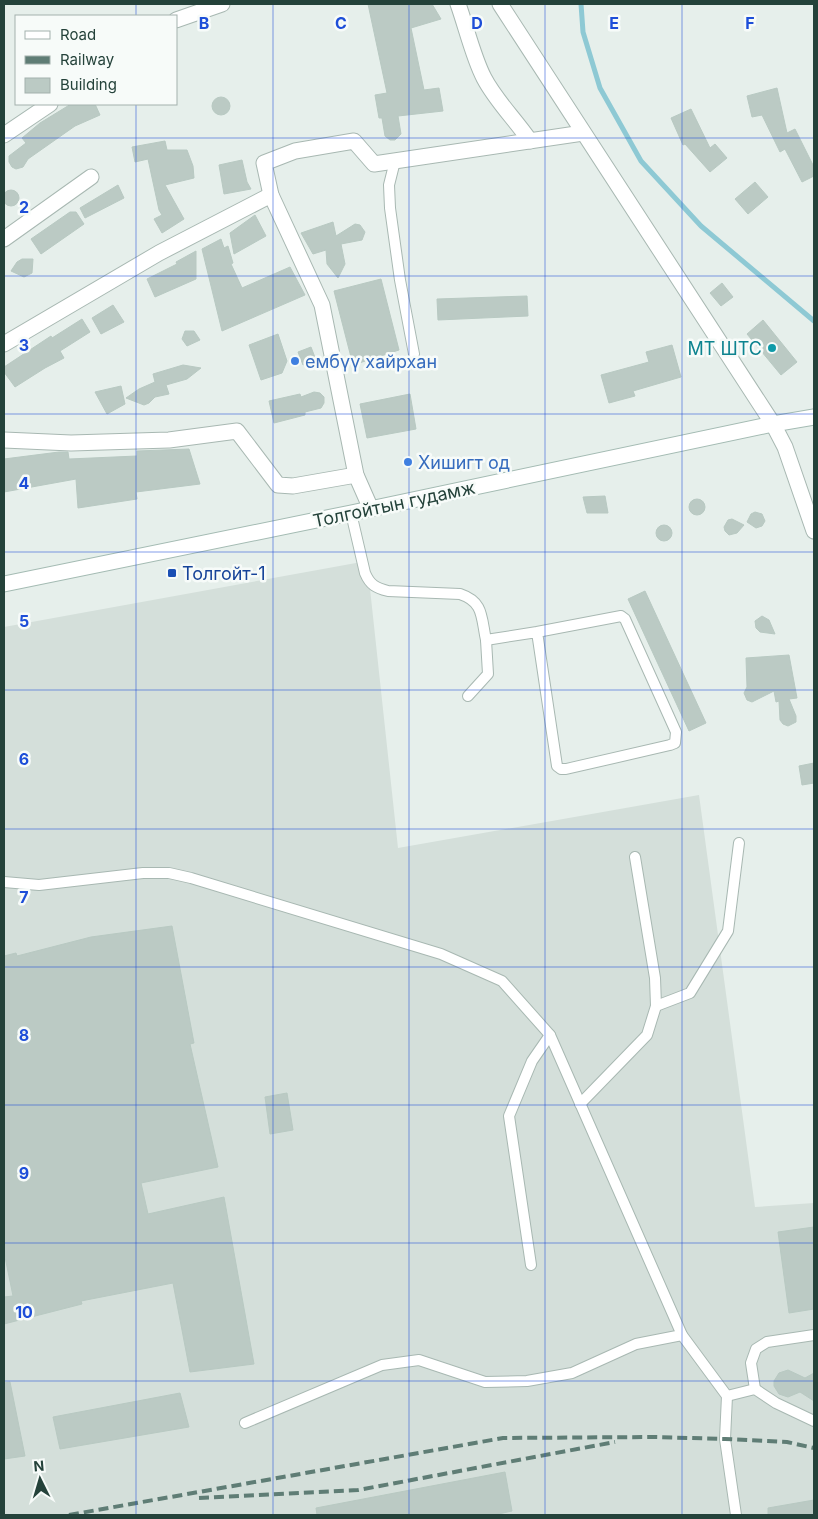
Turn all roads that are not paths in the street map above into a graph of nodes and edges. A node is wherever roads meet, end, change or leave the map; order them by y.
1 (222, 4) edge
2 (458, 4) edge
3 (500, 4) edge
4 (178, 19) edge
5 (49, 105) edge
6 (583, 133) junction
7 (4, 135) edge
8 (530, 140) junction
9 (395, 160) junction
10 (91, 177) dead end
11 (271, 196) junction
12 (4, 239) edge
13 (4, 344) edge
14 (414, 354) dead end
15 (814, 417) edge
16 (773, 424) junction
17 (4, 440) edge
18 (356, 475) junction
19 (371, 509) junction
20 (351, 513) junction
21 (814, 531) edge
22 (4, 584) edge
23 (536, 632) junction
24 (486, 640) junction
25 (468, 696) dead end
26 (739, 843) dead end
27 (635, 857) dead end
28 (4, 882) edge
29 (656, 1006) junction
30 (550, 1035) junction
31 (580, 1104) junction
32 (531, 1265) dead end
33 (682, 1335) junction
34 (814, 1335) edge
35 (755, 1389) junction
36 (727, 1396) junction
37 (814, 1421) edge
38 (245, 1423) dead end
39 (736, 1515) edge

1 - 4 street
2 - 8 street
3 - 6 street
5 - 7 street
6 - 8 street
6 - 16 street
8 - 9 street
9 - 11 street
9 - 14 lane
10 - 12 street
11 - 13 street
11 - 18 street
15 - 16 street, Толгойтын гудамж
16 - 19 street, Толгойтын гудамж
16 - 21 street
17 - 18 street
18 - 19 street
19 - 20 street, Толгойтын гудамж
20 - 22 street, Толгойтын гудамж
20 - 24 lane
23 - 23 lane
23 - 24 lane
24 - 25 lane
26 - 29 lane
27 - 29 lane
28 - 30 lane
29 - 31 lane
30 - 31 lane
30 - 32 lane
31 - 33 lane
33 - 36 lane
33 - 38 lane
34 - 35 lane
35 - 36 lane
35 - 37 lane
36 - 39 lane

